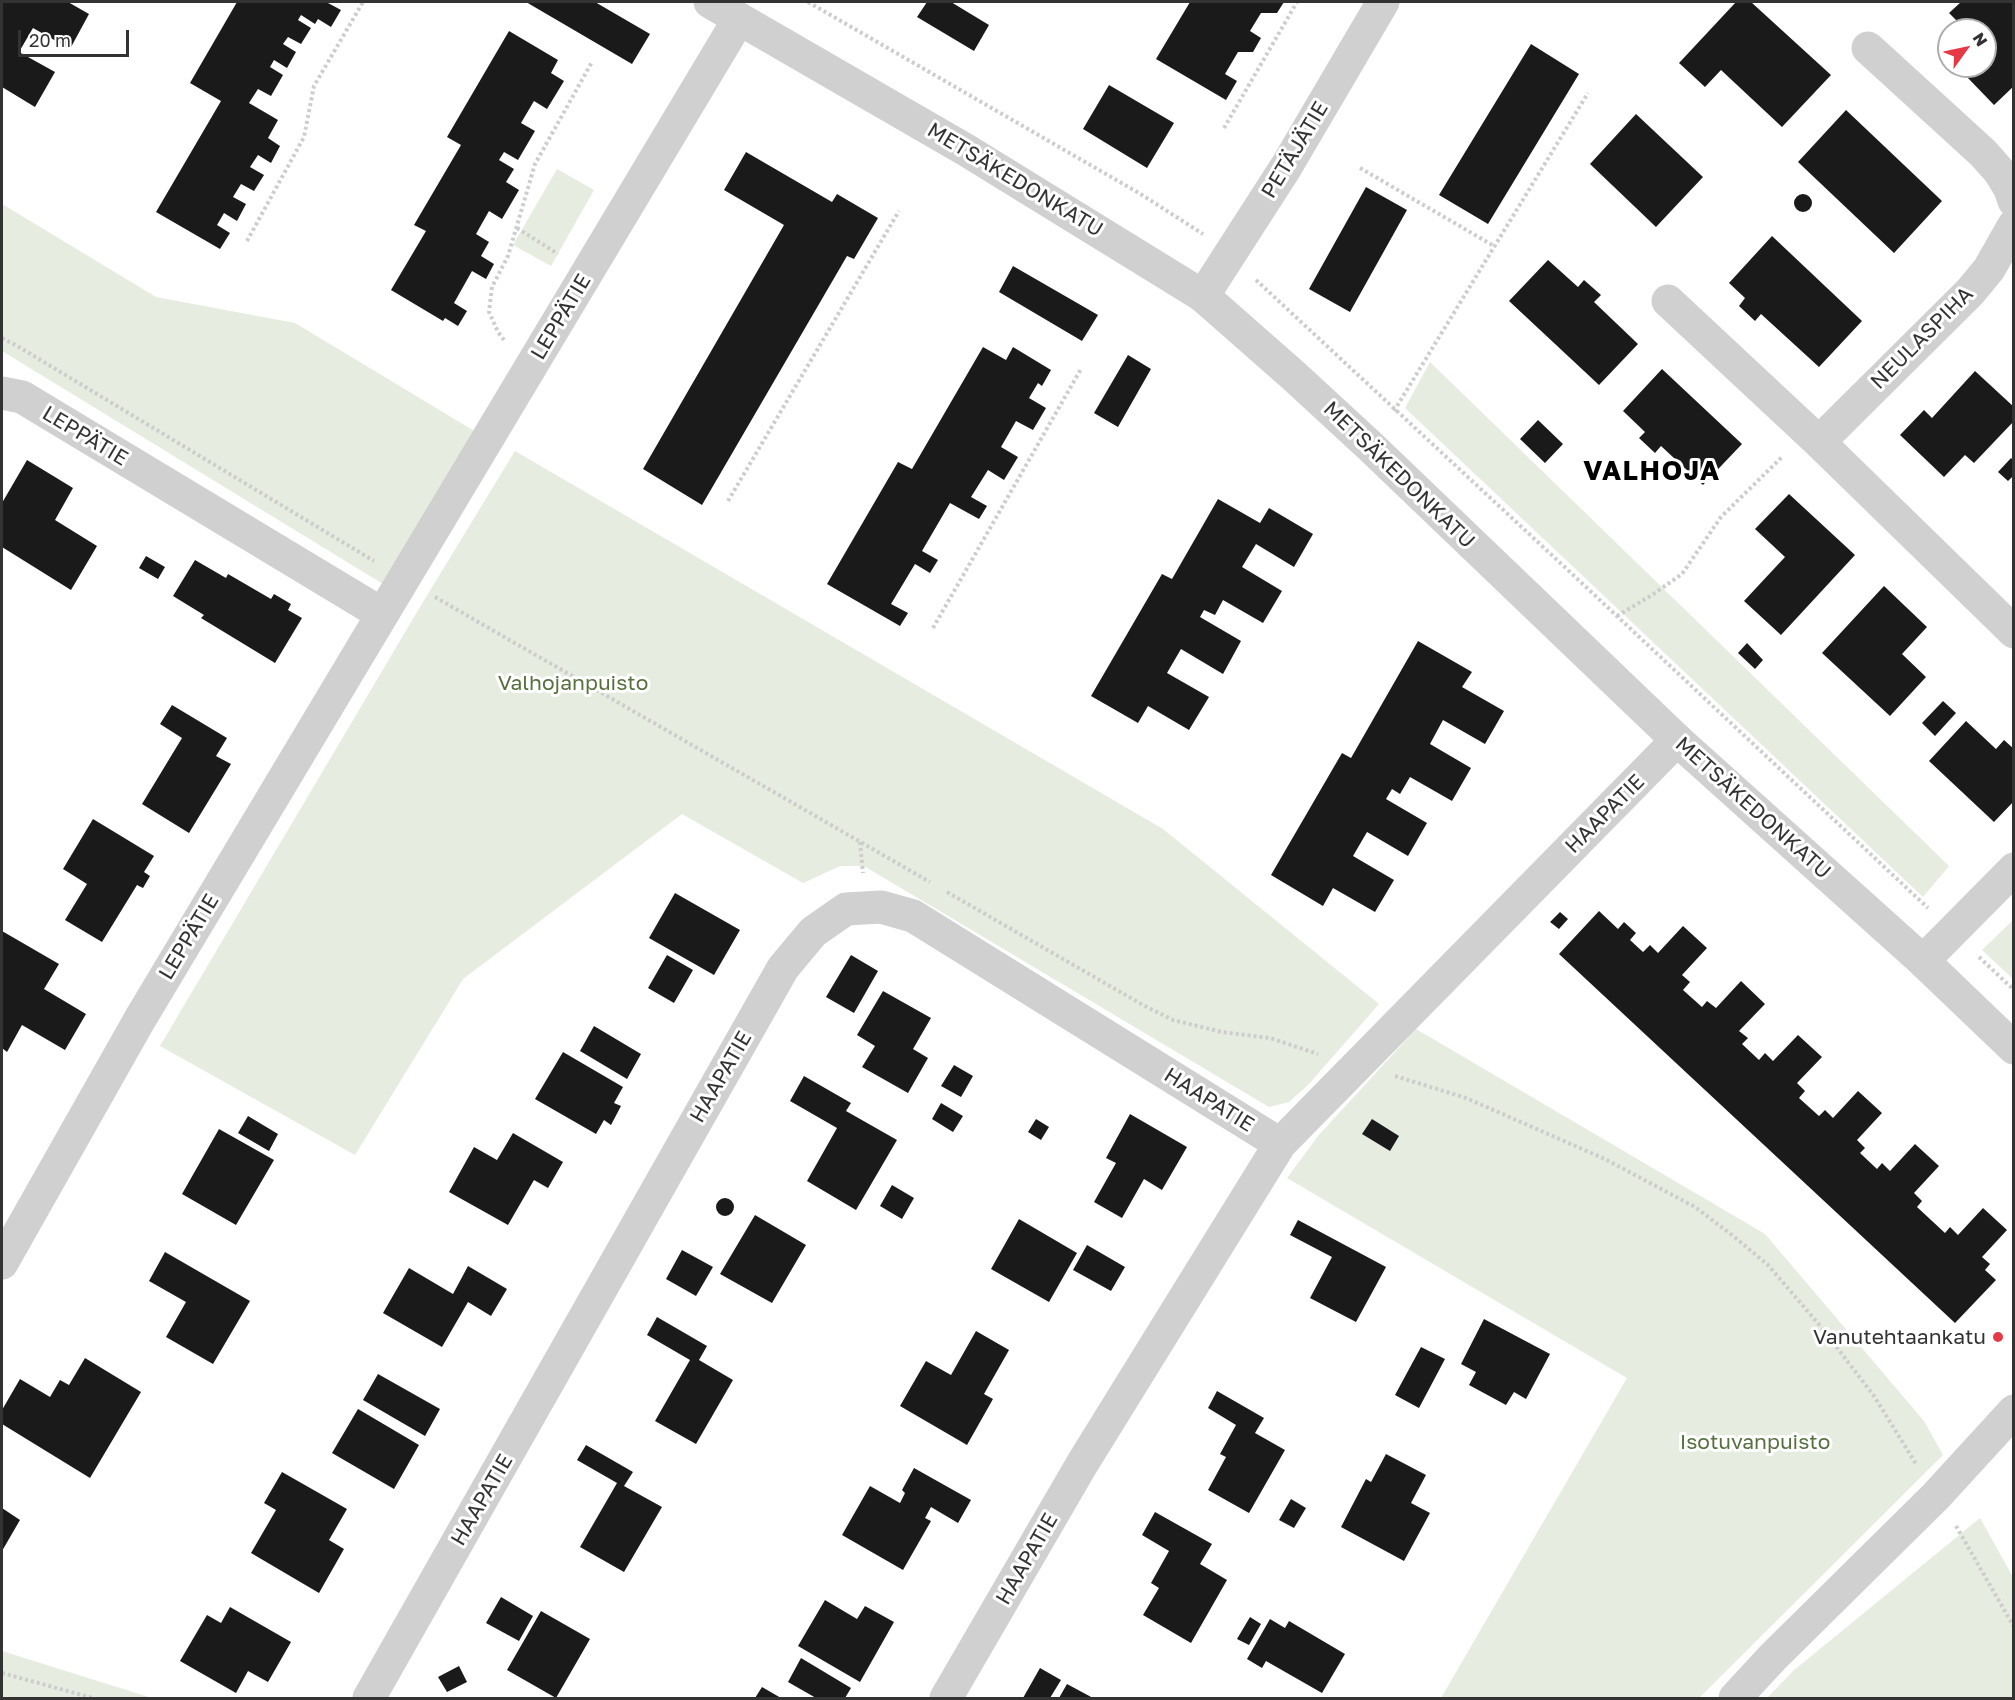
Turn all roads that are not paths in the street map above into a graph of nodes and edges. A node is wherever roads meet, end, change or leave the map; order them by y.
1 (710, 2) edge
2 (1383, 2) edge
3 (739, 19) junction
4 (1868, 48) dead end
5 (1998, 155) edge
6 (2013, 201) edge
7 (2013, 225) edge
8 (1203, 296) junction
9 (1668, 301) dead end
10 (2, 393) edge
11 (1814, 438) junction
12 (382, 614) junction
13 (2013, 633) edge
14 (1677, 740) junction
15 (2013, 869) edge
16 (1923, 961) junction
17 (2013, 1048) edge
18 (1280, 1144) junction
19 (2, 1263) edge
20 (2013, 1411) edge
21 (369, 1698) edge
22 (946, 1698) edge
23 (1735, 1698) edge

1 - 3 street, METSÄKEDONKATU
2 - 8 street, PETÄJÄTIE
3 - 8 street, METSÄKEDONKATU
3 - 12 street, LEPPÄTIE
4 - 5 street
5 - 6 street
7 - 11 street, NEULASPIHA
8 - 14 street, METSÄKEDONKATU
9 - 11 street
10 - 12 street, LEPPÄTIE
11 - 13 street
12 - 19 street, LEPPÄTIE
14 - 16 street, METSÄKEDONKATU
14 - 18 street, HAAPATIE
15 - 16 street
16 - 17 street, METSÄKEDONKATU
18 - 21 street, HAAPATIE
18 - 22 street, HAAPATIE
20 - 23 street

